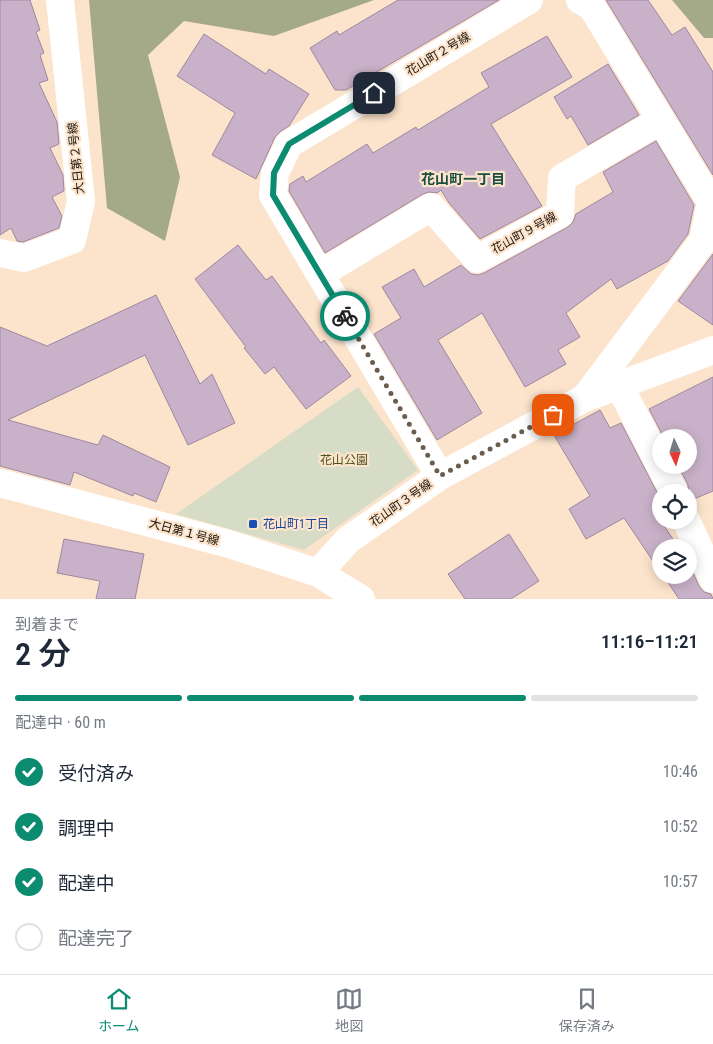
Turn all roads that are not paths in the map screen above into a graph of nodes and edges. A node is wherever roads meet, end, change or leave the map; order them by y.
1 (60, 0) edge
2 (529, 0) edge
3 (580, 0) edge
4 (661, 120) junction
5 (0, 254) edge
6 (320, 274) junction
7 (713, 350) edge
8 (619, 385) junction
9 (585, 398) junction
10 (440, 476) junction
11 (0, 482) edge
12 (670, 484) edge
13 (690, 529) edge
14 (318, 573) junction
15 (713, 579) edge
16 (361, 599) edge

1 - 5 street, 大日第２号線
2 - 6 street, 花山町２号線
3 - 4 street
4 - 6 street, 花山町９号線
4 - 9 street
6 - 10 street, 花山町２号線
7 - 8 street, 花山町３号線
8 - 9 street, 花山町３号線
8 - 12 street
9 - 10 street, 花山町３号線
10 - 14 street, 花山町３号線
11 - 14 street, 大日第１号線
13 - 15 street
14 - 16 street, 大日第１号線

